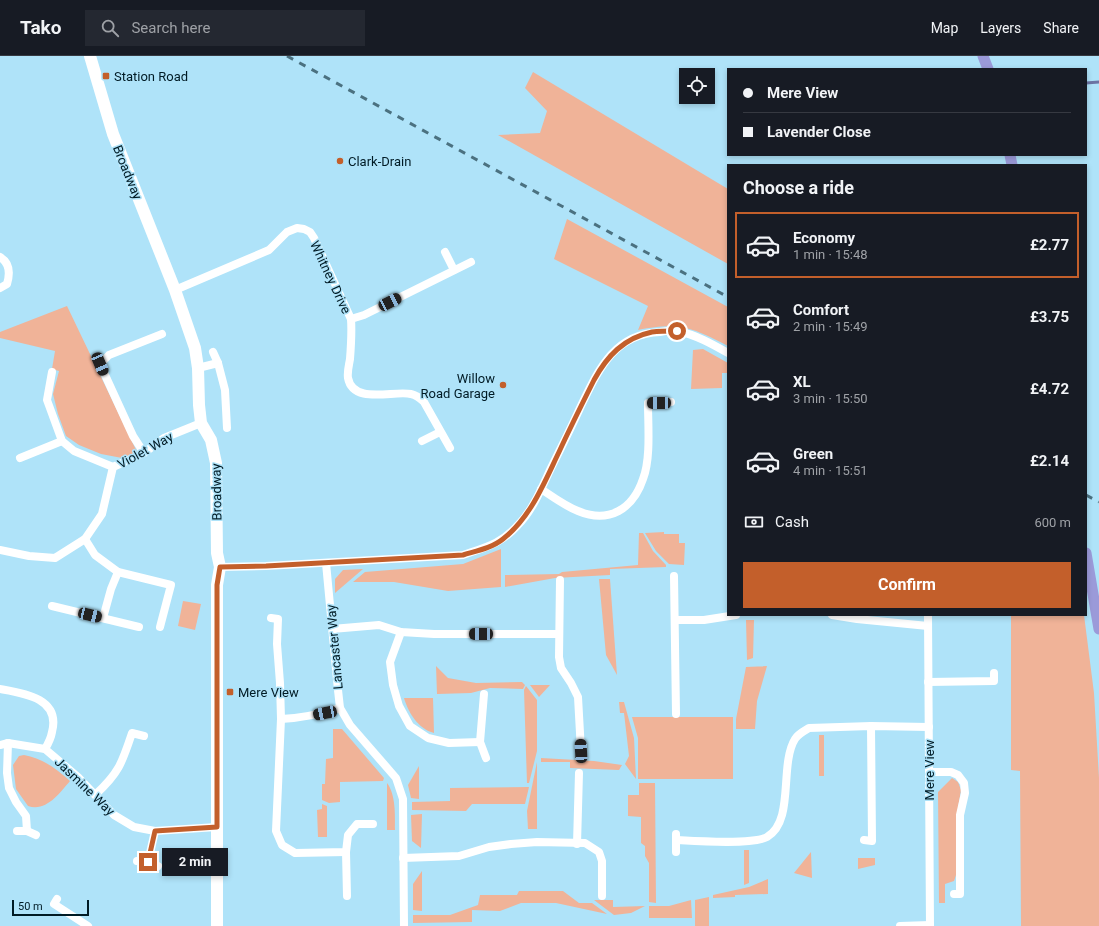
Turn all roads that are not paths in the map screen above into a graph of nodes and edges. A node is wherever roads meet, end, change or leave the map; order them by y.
1 (90, 56) edge
2 (445, 252) dead end
3 (0, 257) edge
4 (471, 262) dead end
5 (454, 270) junction
6 (0, 288) edge
7 (175, 290) junction
8 (351, 319) junction
9 (162, 334) dead end
10 (213, 352) dead end
11 (727, 352) edge
12 (218, 363) junction
13 (198, 368) junction
14 (52, 372) dead end
15 (671, 402) dead end
16 (201, 423) junction
17 (227, 428) dead end
18 (440, 432) junction
19 (62, 441) junction
20 (422, 441) dead end
21 (450, 448) dead end
22 (144, 453) junction
23 (20, 458) dead end
24 (113, 467) junction
25 (541, 489) junction
26 (84, 539) junction
27 (0, 550) edge
28 (326, 563) junction
29 (220, 567) junction
30 (118, 572) junction
31 (674, 576) dead end
32 (560, 580) dead end
33 (52, 606) dead end
34 (730, 616) edge
35 (838, 616) edge
36 (928, 616) edge
37 (103, 618) junction
38 (278, 618) dead end
39 (675, 620) junction
40 (928, 626) junction
41 (139, 627) dead end
42 (160, 627) dead end
43 (332, 629) junction
44 (401, 632) junction
45 (559, 634) junction
46 (994, 673) dead end
47 (928, 682) junction
48 (0, 689) edge
49 (484, 694) dead end
50 (340, 708) junction
51 (676, 714) dead end
52 (281, 719) junction
53 (871, 726) junction
54 (929, 727) junction
55 (144, 736) dead end
56 (480, 742) junction
57 (4, 744) edge
58 (46, 749) junction
59 (581, 751) dead end
60 (486, 758) dead end
61 (930, 772) junction
62 (579, 773) dead end
63 (95, 794) junction
64 (373, 824) dead end
65 (217, 827) junction
66 (16, 831) dead end
67 (27, 831) junction
68 (155, 831) junction
69 (36, 835) dead end
70 (864, 840) dead end
71 (577, 844) junction
72 (346, 852) junction
73 (676, 852) dead end
74 (403, 858) junction
75 (137, 861) dead end
76 (148, 862) junction
77 (158, 866) dead end
78 (954, 894) dead end
79 (347, 896) dead end
80 (602, 896) dead end
81 (58, 899) dead end
82 (930, 925) edge
83 (88, 926) edge
84 (217, 926) edge
85 (404, 926) edge
86 (900, 926) edge

1 - 7 main road, Broadway
2 - 5 street
3 - 6 street
4 - 5 street
5 - 8 street
7 - 8 street, Whitney Drive
7 - 13 main road, Broadway
8 - 18 street, Whitney Drive
9 - 22 street
10 - 12 street
11 - 25 street
12 - 13 street
12 - 17 street
13 - 16 main road, Broadway
14 - 19 street
15 - 25 street
16 - 22 street, Violet Way
16 - 29 main road, Broadway
18 - 20 street
18 - 21 street, Whitney Drive
19 - 23 street
19 - 24 street
22 - 24 street, Violet Way
24 - 26 street, Violet Way
25 - 28 street
26 - 27 street, Violet Way
26 - 30 street
28 - 29 street
28 - 43 street, Lancaster Way
29 - 65 main road, Broadway
30 - 37 street
30 - 42 street
31 - 39 street
32 - 45 street
33 - 37 street
34 - 39 street
35 - 40 street
36 - 40 street, Mere View
37 - 41 street
38 - 52 street
39 - 51 street
40 - 47 street, Mere View
43 - 44 street
43 - 50 street, Lancaster Way
44 - 45 street
44 - 56 street
45 - 59 street
46 - 47 street
47 - 54 street, Mere View
48 - 58 street
49 - 56 street
50 - 52 street
50 - 74 street, Lancaster Way
52 - 72 street
53 - 54 street
53 - 70 street
53 - 73 street
54 - 61 street, Mere View
55 - 63 street
56 - 60 street
57 - 58 street, Jasmine Way
57 - 67 street
58 - 63 street, Jasmine Way
61 - 78 street
61 - 82 street, Mere View
62 - 71 street
63 - 68 street, Jasmine Way
64 - 72 street
65 - 68 street, Jasmine Way
65 - 84 main road, Broadway
66 - 67 street
67 - 69 street
68 - 76 street
71 - 74 street
71 - 80 street
72 - 79 street
74 - 85 street, Lancaster Way
75 - 76 street
76 - 77 street
81 - 83 street
82 - 86 street

